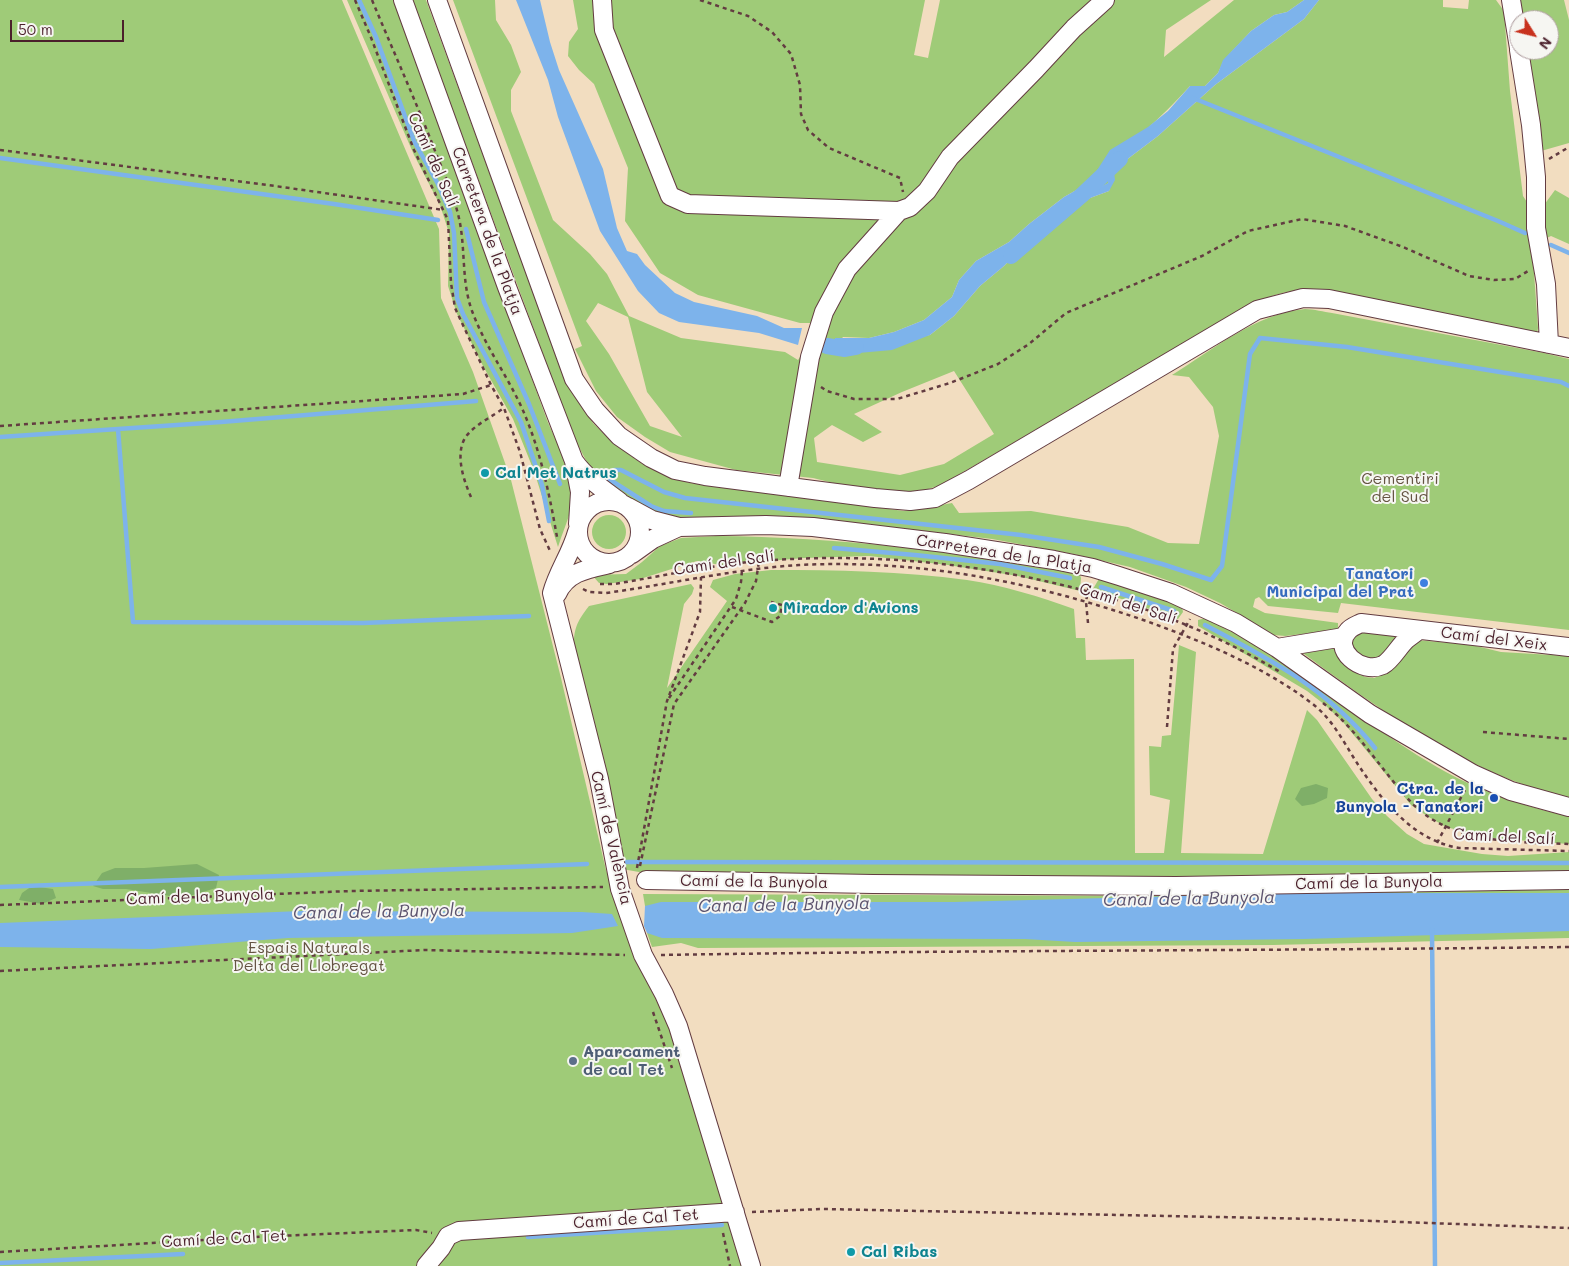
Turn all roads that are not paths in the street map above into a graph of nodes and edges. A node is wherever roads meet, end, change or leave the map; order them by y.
1 (403, 0) edge
2 (437, 0) edge
3 (602, 0) edge
4 (1105, 0) edge
5 (1521, 60) edge
6 (899, 211) junction
7 (1549, 344) junction
8 (1569, 348) edge
9 (574, 461) junction
10 (788, 487) junction
11 (624, 505) junction
12 (679, 527) junction
13 (578, 528) junction
14 (629, 556) junction
15 (613, 563) junction
16 (554, 604) junction
17 (1419, 630) junction
18 (1344, 637) junction
19 (1277, 648) junction
20 (1569, 648) edge
21 (1569, 807) edge
22 (640, 874) road end
23 (1569, 880) edge
24 (728, 1213) junction
25 (426, 1266) edge
26 (751, 1266) edge

1 - 9 street, Carretera de la Platja
2 - 10 street
3 - 6 street
4 - 6 street
5 - 7 street
6 - 10 street
7 - 8 street
7 - 10 street
9 - 11 street, Carretera de la Platja
9 - 13 street, Carretera de la Platja
11 - 12 street, Carretera de la Platja
11 - 13 street
11 - 14 street
12 - 14 street, Carretera de la Platja
12 - 19 street, Carretera de la Platja
13 - 15 street
13 - 16 street, Camí de València
14 - 15 street
15 - 16 street
16 - 24 street, Camí de València
17 - 18 street, Camí del Xeix
17 - 18 street, Camí del Xeix
17 - 20 street, Camí del Xeix
18 - 19 street, Camí del Xeix
19 - 21 street, Carretera de la Platja
22 - 23 street, Camí de la Bunyola
24 - 25 street, Camí de Cal Tet
24 - 26 street, Camí de València

